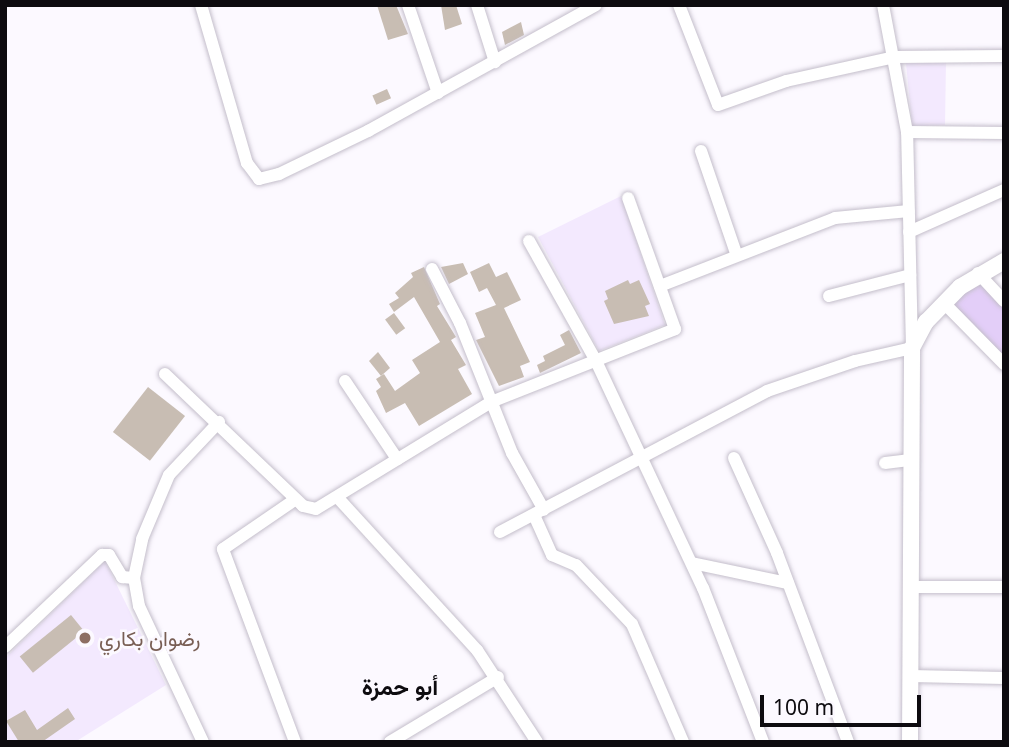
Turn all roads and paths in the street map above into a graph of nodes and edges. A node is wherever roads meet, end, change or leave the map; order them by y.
1 (201, 5) edge
2 (408, 5) edge
3 (477, 5) edge
4 (679, 5) edge
5 (883, 5) edge
6 (594, 6) edge
7 (1004, 56) edge
8 (895, 57) junction
9 (495, 62) junction
10 (438, 93) junction
11 (907, 132) junction
12 (1004, 133) edge
13 (701, 151) dead end
14 (1004, 190) edge
15 (628, 198) dead end
16 (909, 211) junction
17 (909, 232) junction
18 (529, 241) dead end
19 (736, 253) junction
20 (1004, 261) edge
21 (432, 269) dead end
22 (978, 273) junction
23 (910, 275) junction
24 (660, 286) junction
25 (829, 296) dead end
26 (1004, 300) edge
27 (944, 303) junction
28 (912, 348) junction
29 (596, 361) junction
30 (1004, 364) edge
31 (165, 374) dead end
32 (345, 381) dead end
33 (491, 402) junction
34 (219, 422) junction
35 (734, 458) dead end
36 (397, 459) junction
37 (642, 459) junction
38 (909, 460) junction
39 (885, 463) dead end
40 (338, 498) junction
41 (296, 499) junction
42 (539, 512) junction
43 (500, 532) dead end
44 (692, 563) junction
45 (134, 578) junction
46 (788, 583) junction
47 (911, 587) junction
48 (1004, 587) edge
49 (5, 647) edge
50 (911, 676) junction
51 (498, 677) junction
52 (1004, 678) edge
53 (203, 742) edge
54 (295, 742) edge
55 (390, 742) edge
56 (537, 742) edge
57 (683, 742) edge
58 (763, 742) edge
59 (848, 742) edge
60 (910, 742) edge

1 - 10 street
2 - 10 street
3 - 9 street
4 - 8 street
5 - 8 street
6 - 9 street
7 - 8 street
8 - 11 street
9 - 10 street
11 - 12 street
11 - 16 street
13 - 19 street
14 - 17 street
15 - 24 street
16 - 17 street
16 - 19 street
17 - 23 street
18 - 29 street
19 - 24 street
20 - 22 street
21 - 33 street
22 - 26 street
22 - 27 street
23 - 25 street
23 - 28 street
24 - 29 street
27 - 28 street
27 - 30 street
28 - 37 street
28 - 38 street
29 - 33 street
29 - 37 street
31 - 34 street
32 - 36 street
33 - 36 street
33 - 42 street
34 - 41 street
34 - 45 street
35 - 46 street
36 - 40 street
37 - 42 street
37 - 44 street
38 - 39 street
38 - 47 street
40 - 41 street
40 - 51 street
41 - 54 street
42 - 43 street
42 - 57 street
44 - 46 street
44 - 58 street
45 - 49 street
45 - 53 street
46 - 59 street
47 - 48 street
47 - 50 street
50 - 52 street
50 - 60 street
51 - 55 street
51 - 56 street

